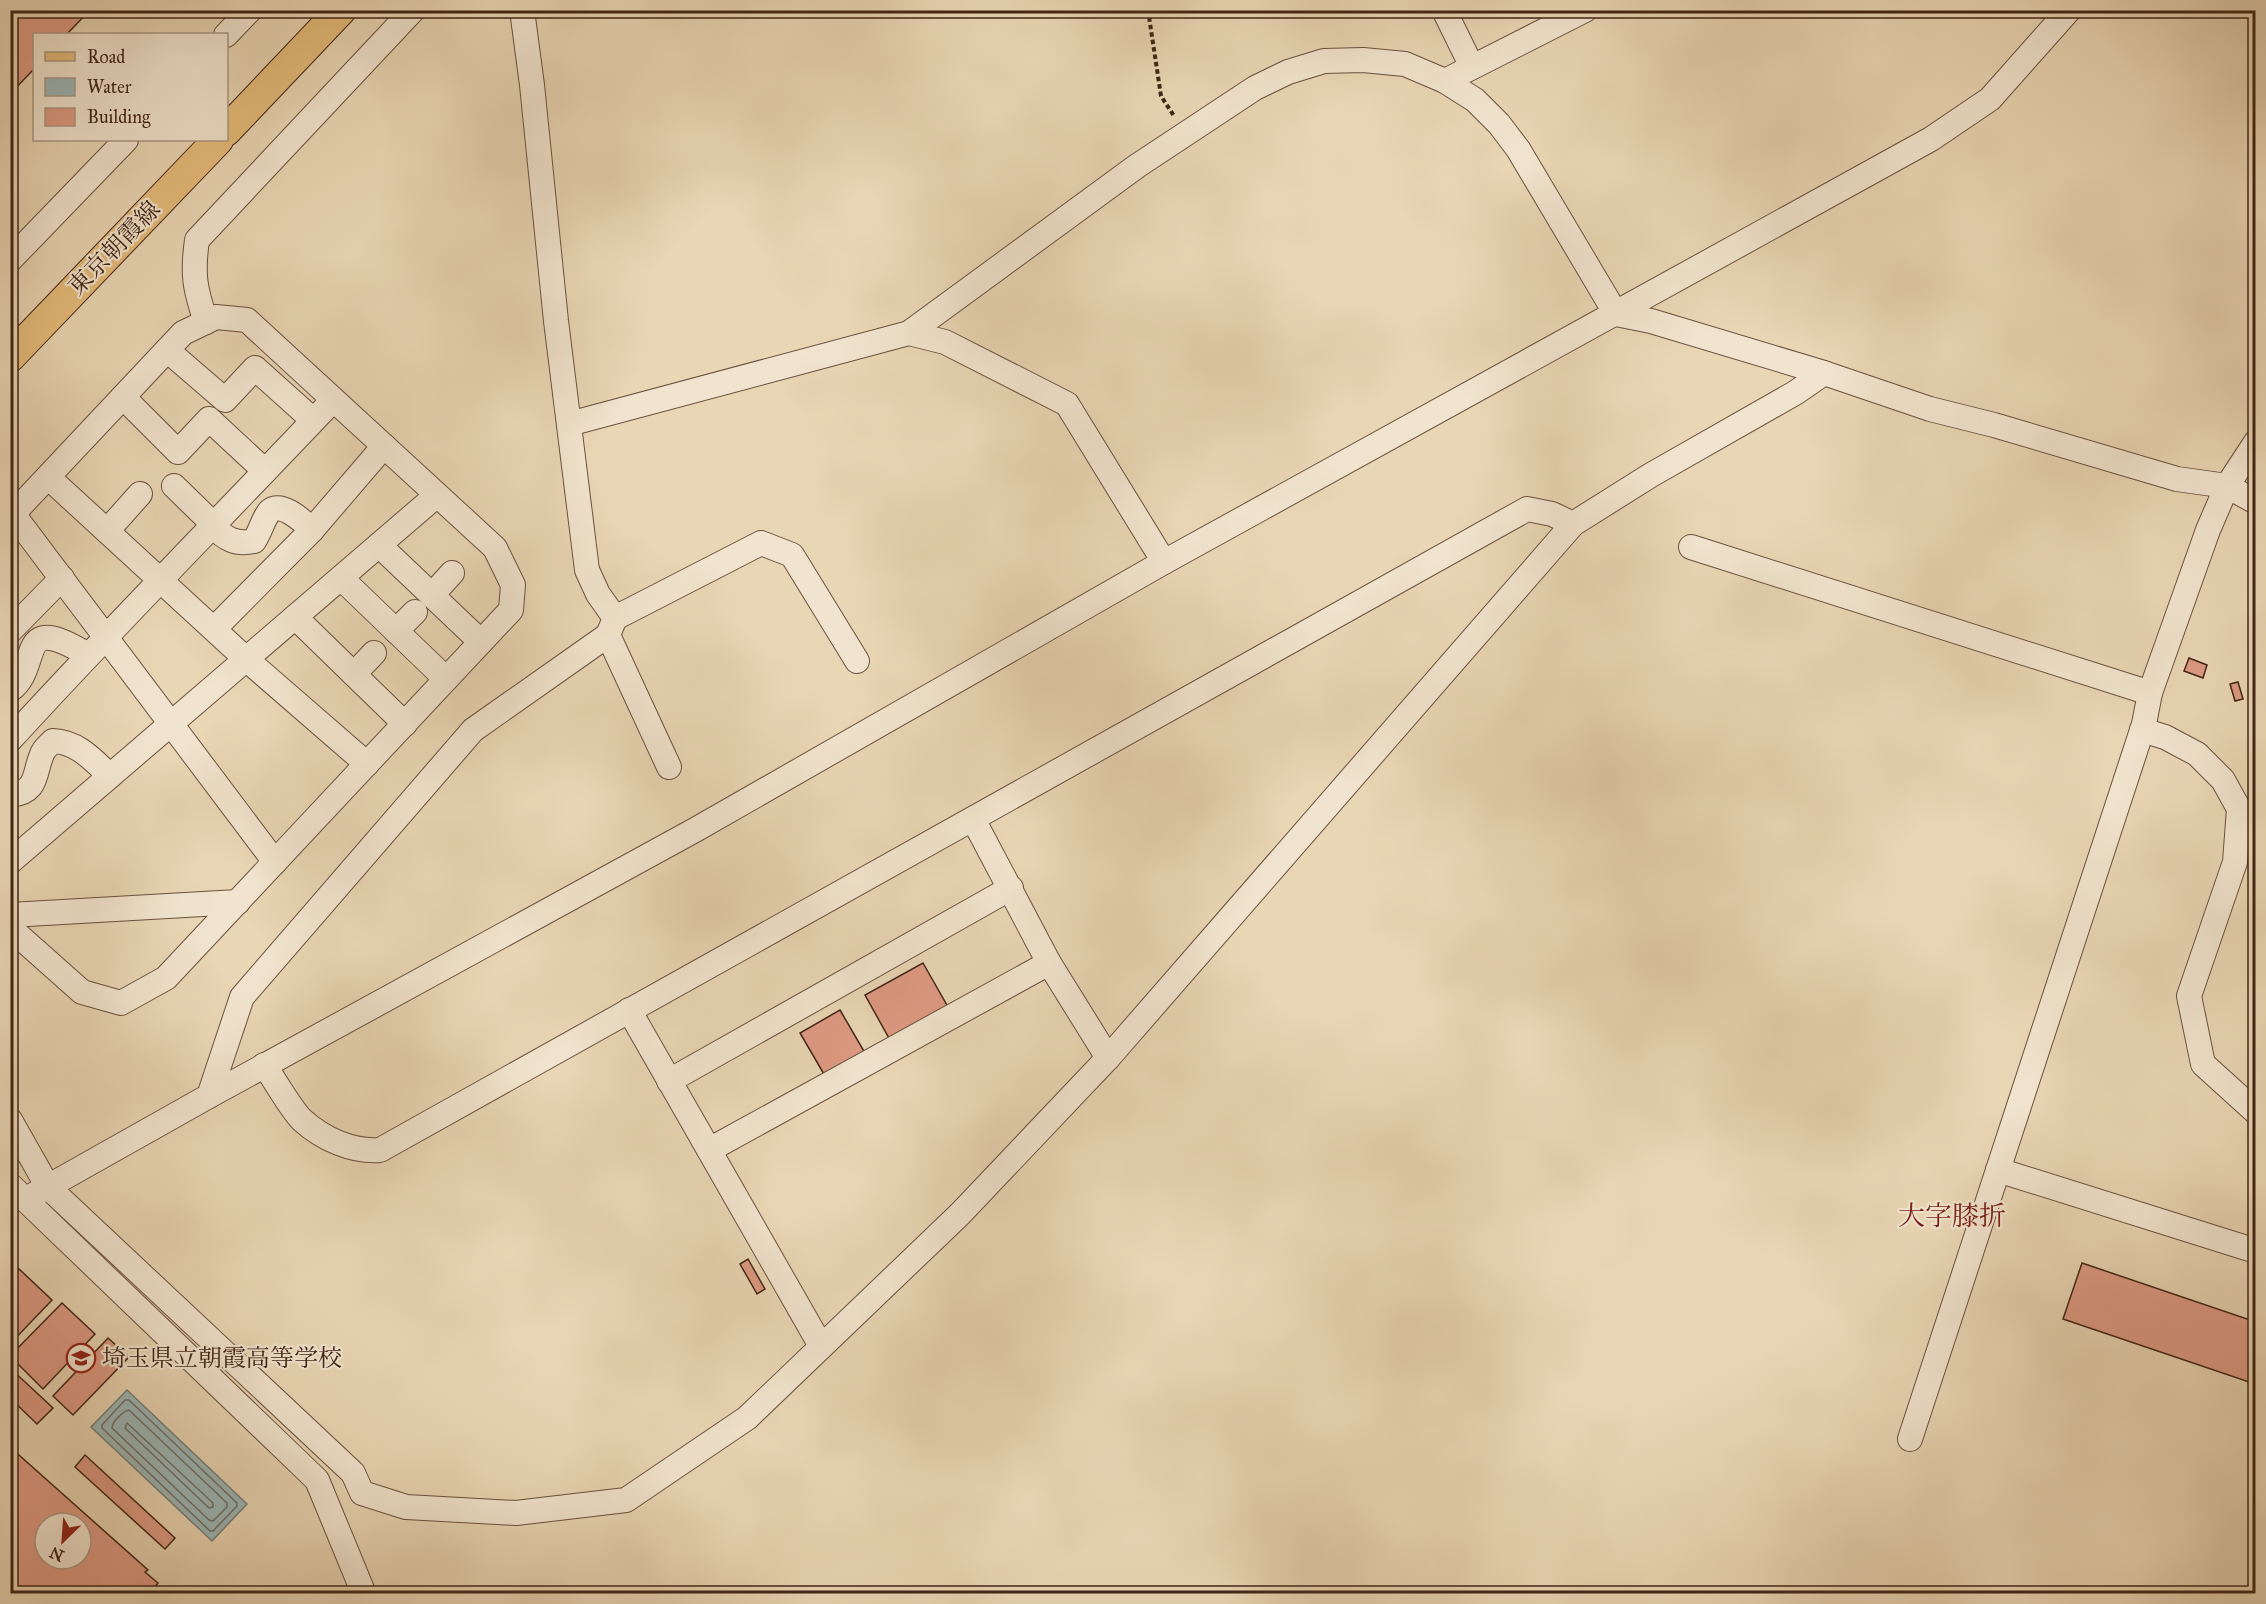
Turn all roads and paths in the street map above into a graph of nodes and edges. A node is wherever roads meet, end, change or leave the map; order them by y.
1 (250, 10) edge
2 (341, 10) edge
3 (413, 10) edge
4 (522, 10) edge
5 (1148, 10) edge
6 (1444, 10) edge
7 (1585, 10) edge
8 (2069, 10) edge
9 (228, 33) edge
10 (1473, 67) junction
11 (1445, 81) junction
12 (228, 129) edge
13 (1186, 134) junction
14 (125, 141) edge
15 (217, 141) edge
16 (10, 260) edge
17 (1616, 314) junction
18 (206, 322) junction
19 (909, 333) junction
20 (167, 350) junction
21 (10, 357) edge
22 (1824, 373) junction
23 (123, 397) junction
24 (333, 400) junction
25 (314, 420) junction
26 (569, 424) junction
27 (2256, 442) edge
28 (384, 446) junction
29 (265, 471) junction
30 (48, 477) junction
31 (174, 486) dead end
32 (2227, 486) junction
33 (141, 494) dead end
34 (437, 495) junction
35 (2256, 502) edge
36 (12, 515) edge
37 (1572, 524) junction
38 (213, 526) junction
39 (312, 530) junction
40 (107, 531) junction
41 (379, 545) junction
42 (1691, 547) dead end
43 (1164, 562) junction
44 (453, 573) dead end
45 (62, 578) junction
46 (341, 578) junction
47 (161, 581) junction
48 (432, 595) junction
49 (415, 612) dead end
50 (295, 617) junction
51 (612, 626) junction
52 (213, 629) junction
53 (10, 631) edge
54 (396, 631) junction
55 (106, 635) junction
56 (481, 642) junction
57 (374, 653) dead end
58 (88, 655) junction
59 (246, 659) junction
60 (858, 661) dead end
61 (354, 675) junction
62 (446, 680) junction
63 (10, 690) edge
64 (2150, 693) junction
65 (172, 723) junction
66 (405, 724) junction
67 (2142, 730) junction
68 (10, 740) edge
69 (367, 764) junction
70 (669, 767) dead end
71 (110, 776) junction
72 (10, 795) edge
73 (973, 819) junction
74 (10, 862) edge
75 (275, 862) junction
76 (1011, 888) junction
77 (238, 902) junction
78 (10, 915) edge
79 (10, 928) edge
80 (1049, 963) junction
81 (629, 1010) junction
82 (1108, 1058) junction
83 (264, 1065) junction
84 (669, 1081) junction
85 (208, 1096) junction
86 (2256, 1112) edge
87 (10, 1120) edge
88 (709, 1150) junction
89 (1998, 1170) junction
90 (48, 1187) junction
91 (18, 1192) edge
92 (2256, 1251) edge
93 (821, 1346) junction
94 (1910, 1439) dead end
95 (362, 1492) junction
96 (336, 1526) junction
97 (363, 1593) edge

1 - 9 lane
2 - 12 main road
3 - 18 lane
4 - 26 lane
5 - 13 path
6 - 10 lane
7 - 10 lane
8 - 17 lane
10 - 11 lane
11 - 13 lane
11 - 17 lane
13 - 19 lane
14 - 16 lane
15 - 21 main road, 東京朝霞線
17 - 22 lane
17 - 43 lane
18 - 20 lane
18 - 24 lane
19 - 26 lane
19 - 43 lane
20 - 23 lane
20 - 25 lane
22 - 32 lane
22 - 37 lane
23 - 29 lane
23 - 30 lane
24 - 25 lane
24 - 28 lane
25 - 29 lane
26 - 51 lane
27 - 32 lane
28 - 34 lane
28 - 39 lane
29 - 38 lane
30 - 36 lane
30 - 40 lane
31 - 38 lane
32 - 35 lane
32 - 64 lane
33 - 40 lane
34 - 41 lane
34 - 56 lane
36 - 45 lane
37 - 73 lane
37 - 82 lane
38 - 39 lane
38 - 47 lane
39 - 52 lane
40 - 47 lane
41 - 46 lane
41 - 48 lane
42 - 64 lane
43 - 83 lane
44 - 48 lane
45 - 53 lane
45 - 55 lane
46 - 50 lane
46 - 54 lane
47 - 52 lane
47 - 55 lane
48 - 56 lane
49 - 54 lane
50 - 59 lane
50 - 61 lane
51 - 60 lane
51 - 70 lane
51 - 85 lane
52 - 59 lane
54 - 62 lane
55 - 58 lane
55 - 65 lane
56 - 62 lane
57 - 61 lane
58 - 63 lane
58 - 68 lane
59 - 65 lane
59 - 69 lane
61 - 66 lane
62 - 66 lane
64 - 67 lane
65 - 71 lane
65 - 75 lane
66 - 69 lane
67 - 86 lane
67 - 89 lane
69 - 75 lane
71 - 72 lane
71 - 74 lane
73 - 76 lane
73 - 81 lane
75 - 77 lane
76 - 80 lane
76 - 84 lane
77 - 78 lane
77 - 79 lane
80 - 82 lane
80 - 88 lane
81 - 83 lane
81 - 84 lane
82 - 93 lane
83 - 85 lane
84 - 88 lane
85 - 90 lane
87 - 90 lane
88 - 93 lane
89 - 92 lane
89 - 94 lane
90 - 91 lane
90 - 95 lane
91 - 96 lane
93 - 95 lane
95 - 96 lane
96 - 97 lane

